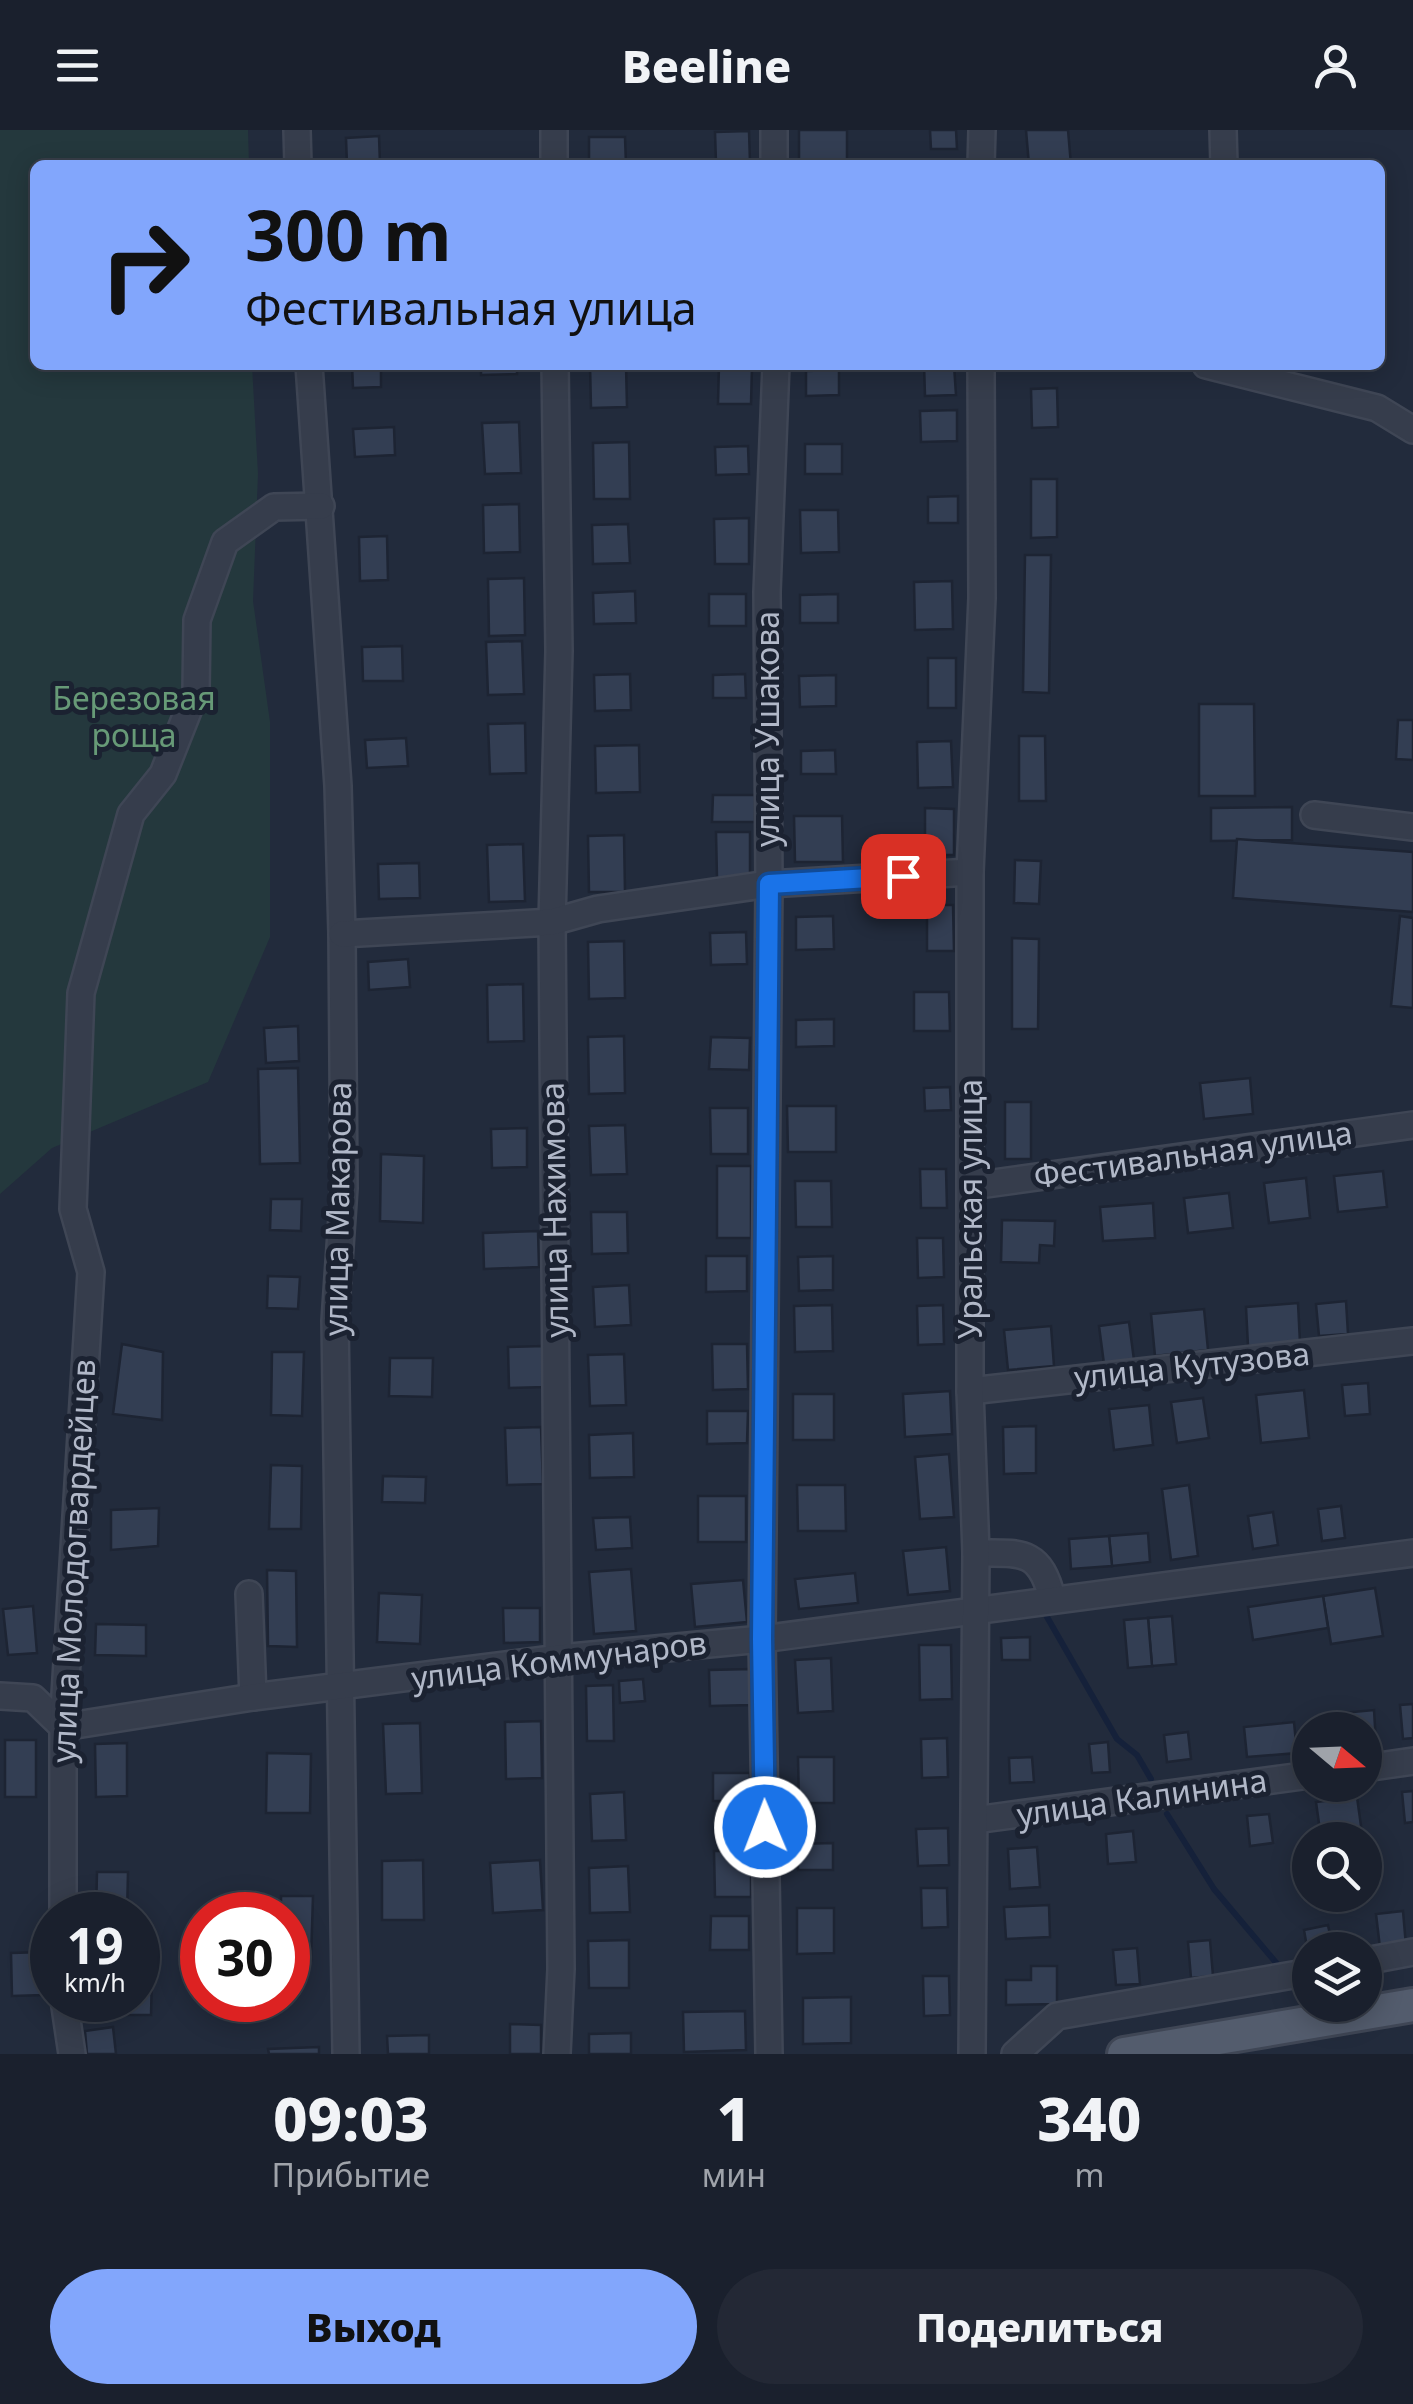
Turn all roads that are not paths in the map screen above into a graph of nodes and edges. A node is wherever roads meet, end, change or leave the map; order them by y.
1 (297, 130) edge
2 (554, 130) edge
3 (774, 130) edge
4 (982, 130) edge
5 (1223, 130) edge
6 (298, 160) edge
7 (554, 160) edge
8 (774, 160) edge
9 (982, 160) edge
10 (1224, 160) edge
11 (309, 370) edge
12 (555, 370) edge
13 (776, 370) edge
14 (981, 370) edge
15 (1226, 370) edge
16 (1413, 430) edge
17 (321, 506) junction
18 (1314, 815) dead end
19 (1413, 826) edge
20 (970, 872) junction
21 (769, 884) junction
22 (552, 922) junction
23 (342, 934) junction
24 (1413, 1125) edge
25 (972, 1186) junction
26 (1413, 1341) edge
27 (970, 1391) junction
28 (976, 1553) junction
29 (1413, 1553) edge
30 (249, 1594) dead end
31 (1052, 1598) junction
32 (974, 1613) junction
33 (762, 1639) junction
34 (560, 1658) junction
35 (343, 1686) junction
36 (0, 1696) edge
37 (253, 1697) junction
38 (64, 1727) junction
39 (1413, 1761) edge
40 (1382, 1766) edge
41 (1292, 1777) edge
42 (974, 1820) junction
43 (63, 1892) edge
44 (1413, 1952) edge
45 (1382, 1958) edge
46 (1292, 1975) edge
47 (1411, 2012) edge
48 (67, 2022) edge
49 (72, 2054) edge
50 (346, 2054) edge
51 (557, 2054) edge
52 (768, 2054) edge
53 (972, 2054) edge
54 (1015, 2054) edge
55 (1124, 2054) edge

1 - 6 street
2 - 7 street
3 - 8 street
4 - 9 street
5 - 10 street
11 - 17 street, улица Макарова
12 - 22 street, улица Нахимова
13 - 21 street, улица Ушакова
14 - 20 street, Уральская улица
15 - 16 street
17 - 23 street, улица Макарова
17 - 38 street, улица Молодогвардейцев
18 - 19 street
20 - 21 street
20 - 25 street, Уральская улица
21 - 22 street
21 - 33 street, улица Ушакова
22 - 23 street
22 - 34 street, улица Нахимова
23 - 35 street, улица Макарова
24 - 25 street, Фестивальная улица
25 - 27 street, Уральская улица
26 - 27 street, улица Кутузова
27 - 28 street, Уральская улица
28 - 31 street
28 - 32 street, Уральская улица
29 - 31 street, улица Коммунаров
30 - 37 street
31 - 32 street, улица Коммунаров
32 - 33 street, улица Коммунаров
32 - 42 street, Уральская улица
33 - 34 street, улица Коммунаров
33 - 52 street, улица Ушакова
34 - 35 street, улица Коммунаров
34 - 51 street, улица Нахимова
35 - 37 street, улица Коммунаров
35 - 50 street, улица Макарова
36 - 38 street
37 - 38 street, улица Коммунаров
38 - 43 street, улица Молодогвардейцев
39 - 40 street
41 - 42 street, улица Калинина
42 - 53 street, Уральская улица
44 - 45 street
46 - 54 street
47 - 55 main road
48 - 49 street

